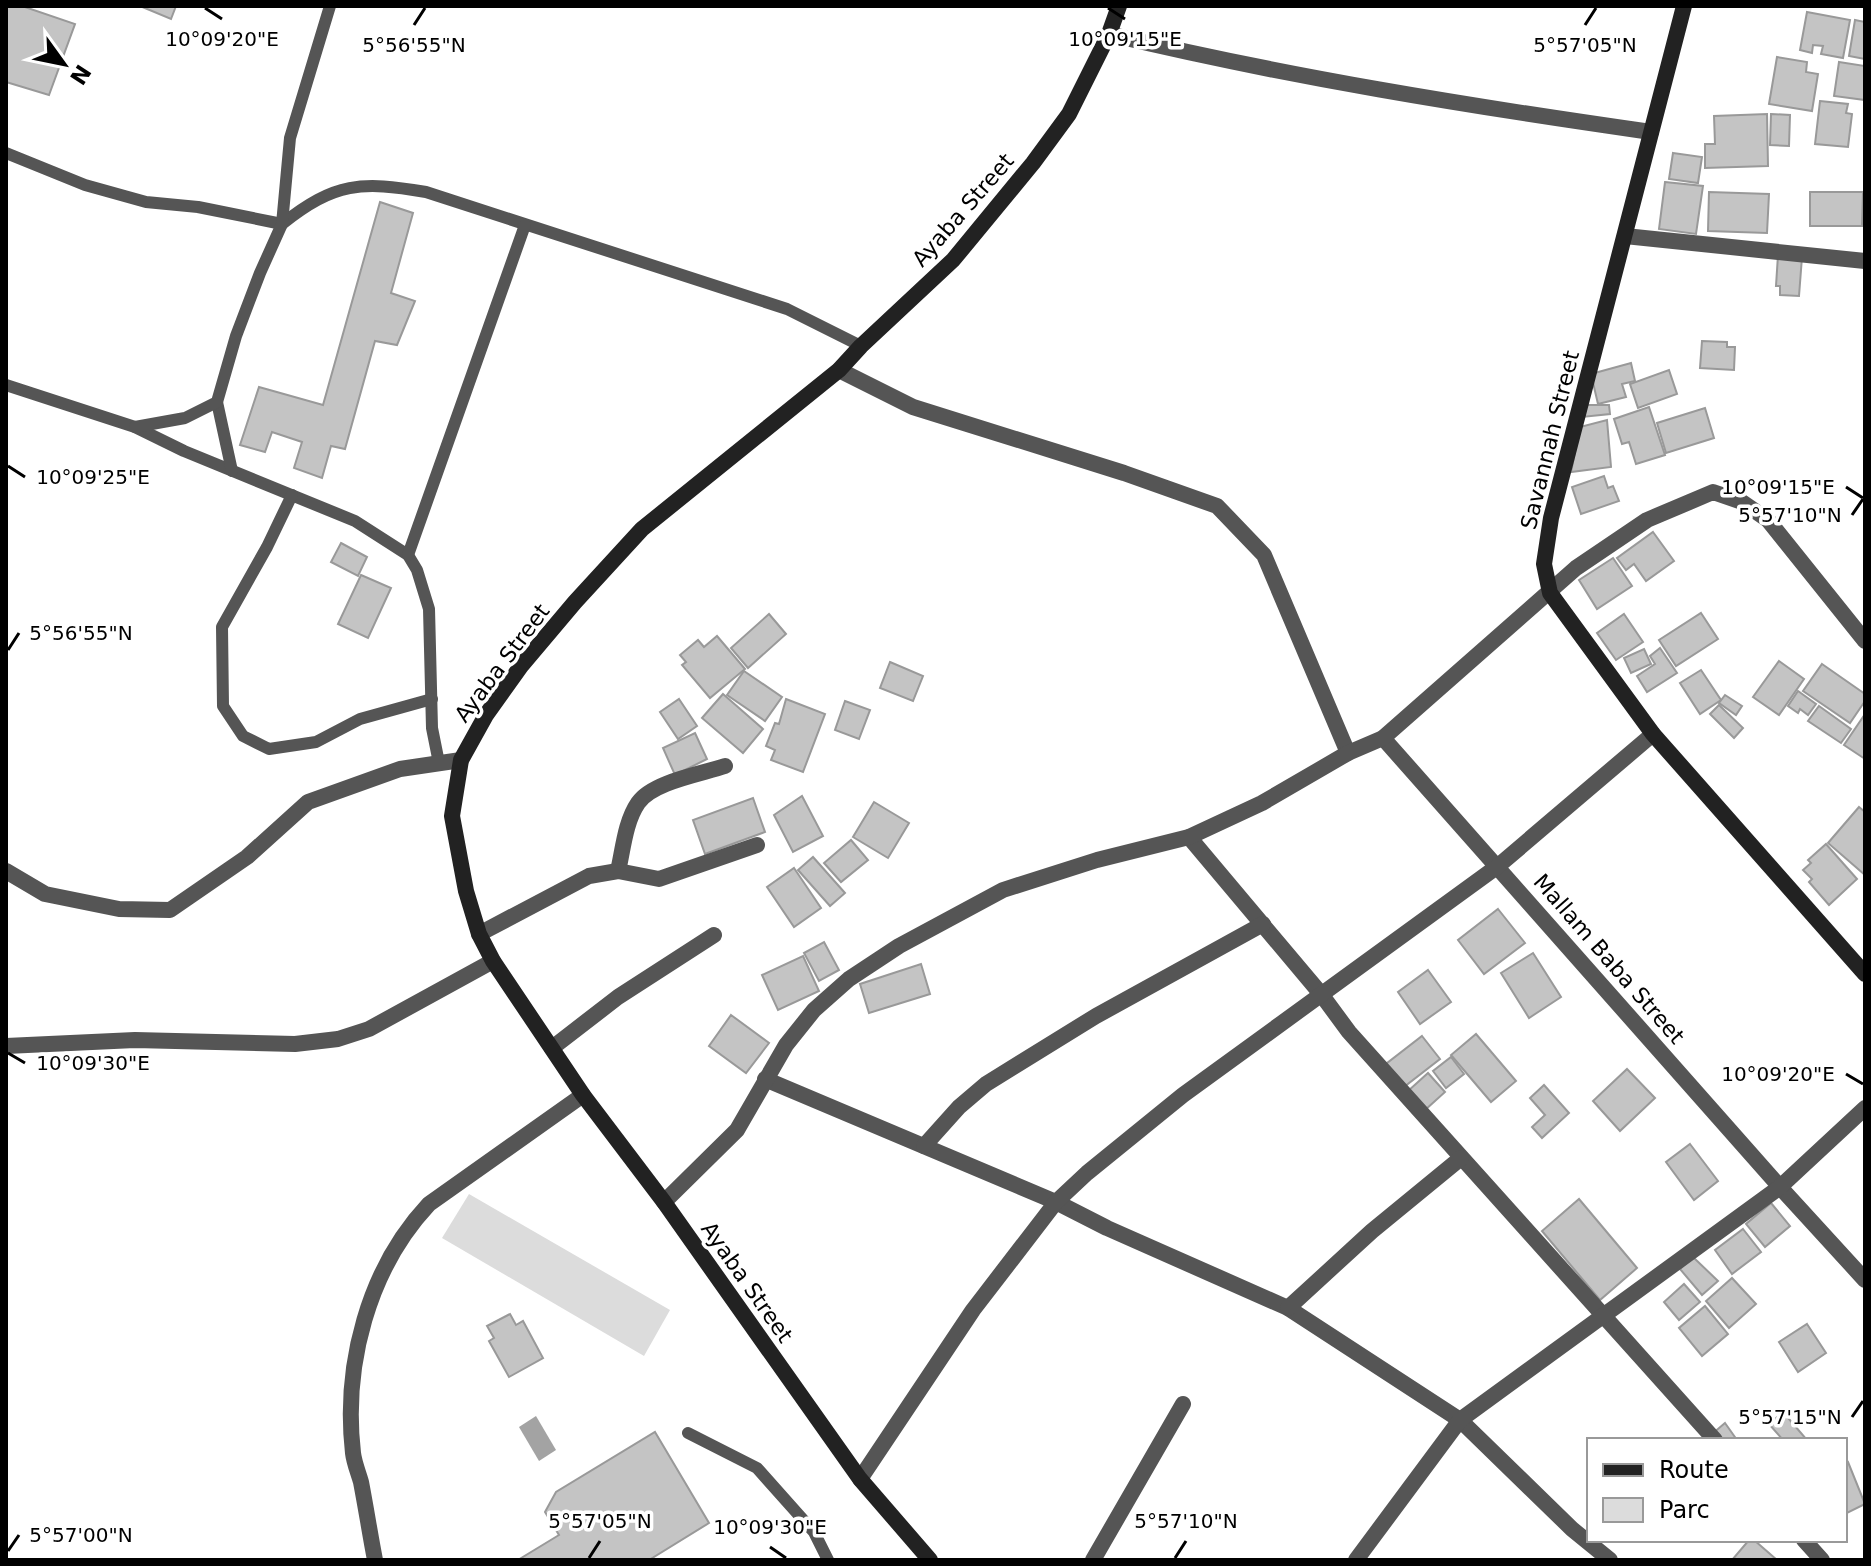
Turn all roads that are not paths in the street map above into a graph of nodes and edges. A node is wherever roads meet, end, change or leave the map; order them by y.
1 (330, 6) edge
2 (1119, 6) edge
3 (1684, 6) edge
4 (1109, 34) junction
5 (1651, 132) junction
6 (6, 153) edge
7 (282, 224) junction
8 (525, 225) junction
9 (1625, 236) junction
10 (1865, 261) edge
11 (861, 346) junction
12 (839, 370) junction
13 (6, 385) edge
14 (217, 402) junction
15 (135, 427) junction
16 (232, 471) junction
17 (292, 495) junction
18 (408, 555) junction
19 (1550, 593) junction
20 (1865, 641) edge
21 (432, 699) junction
22 (1653, 734) junction
23 (1383, 738) junction
24 (1348, 753) junction
25 (461, 760) junction
26 (439, 763) junction
27 (725, 766) dead end
28 (1189, 837) junction
29 (757, 845) dead end
30 (1498, 866) junction
31 (6, 871) edge
32 (618, 871) junction
33 (1263, 924) junction
34 (479, 934) junction
35 (714, 935) dead end
36 (493, 961) junction
37 (1865, 974) edge
38 (1321, 994) junction
39 (6, 1046) edge
40 (552, 1048) junction
41 (765, 1079) junction
42 (583, 1095) junction
43 (1865, 1108) edge
44 (924, 1146) junction
45 (1461, 1158) junction
46 (1780, 1187) junction
47 (664, 1202) junction
48 (1056, 1202) junction
49 (1865, 1280) edge
50 (1288, 1308) junction
51 (1605, 1316) junction
52 (1183, 1404) dead end
53 (1460, 1420) junction
54 (688, 1433) dead end
55 (1713, 1438) edge
56 (860, 1479) junction
57 (1587, 1541) edge
58 (1588, 1542) edge
59 (1806, 1542) edge
60 (375, 1560) edge
61 (828, 1560) edge
62 (930, 1560) edge
63 (1093, 1560) edge
64 (1356, 1560) edge
65 (1610, 1560) edge
66 (1822, 1560) edge

1 - 7 lane
2 - 4 main road, Ayaba Street
3 - 5 main road, Savannah Street
4 - 5 street
4 - 11 main road, Ayaba Street
5 - 9 main road, Savannah Street
6 - 7 lane
7 - 8 lane
7 - 14 lane
8 - 11 lane
8 - 18 lane
9 - 10 street
9 - 19 main road, Savannah Street
11 - 12 main road, Ayaba Street
12 - 24 street
12 - 25 main road, Ayaba Street
13 - 15 lane
14 - 15 lane
14 - 16 lane
15 - 16 lane
16 - 17 lane
17 - 18 lane
17 - 21 lane
18 - 21 lane
19 - 20 street
19 - 22 main road, Savannah Street
19 - 23 street
21 - 26 lane
22 - 30 street
22 - 37 main road, Savannah Street
23 - 24 street
23 - 30 street, Mallam Baba Street
24 - 28 street
25 - 26 street
25 - 34 main road, Ayaba Street
26 - 31 street
27 - 32 street
28 - 33 street
28 - 41 street
29 - 32 street
30 - 38 street
30 - 46 street, Mallam Baba Street
32 - 34 street
33 - 38 street
33 - 44 street
34 - 36 main road, Ayaba Street
35 - 40 street
36 - 39 street
36 - 40 main road, Ayaba Street
38 - 45 street
38 - 48 street
40 - 42 main road, Ayaba Street
41 - 44 street
41 - 47 street
42 - 47 main road, Ayaba Street
42 - 60 street
43 - 46 street
44 - 48 street
45 - 50 street
45 - 51 street
46 - 49 street, Mallam Baba Street
46 - 51 street
47 - 56 main road, Ayaba Street
48 - 50 street
48 - 56 street
50 - 53 street
51 - 53 street
51 - 55 street
52 - 63 street
53 - 57 street
53 - 64 street
54 - 61 lane
56 - 62 main road, Ayaba Street
58 - 65 street
59 - 66 street

